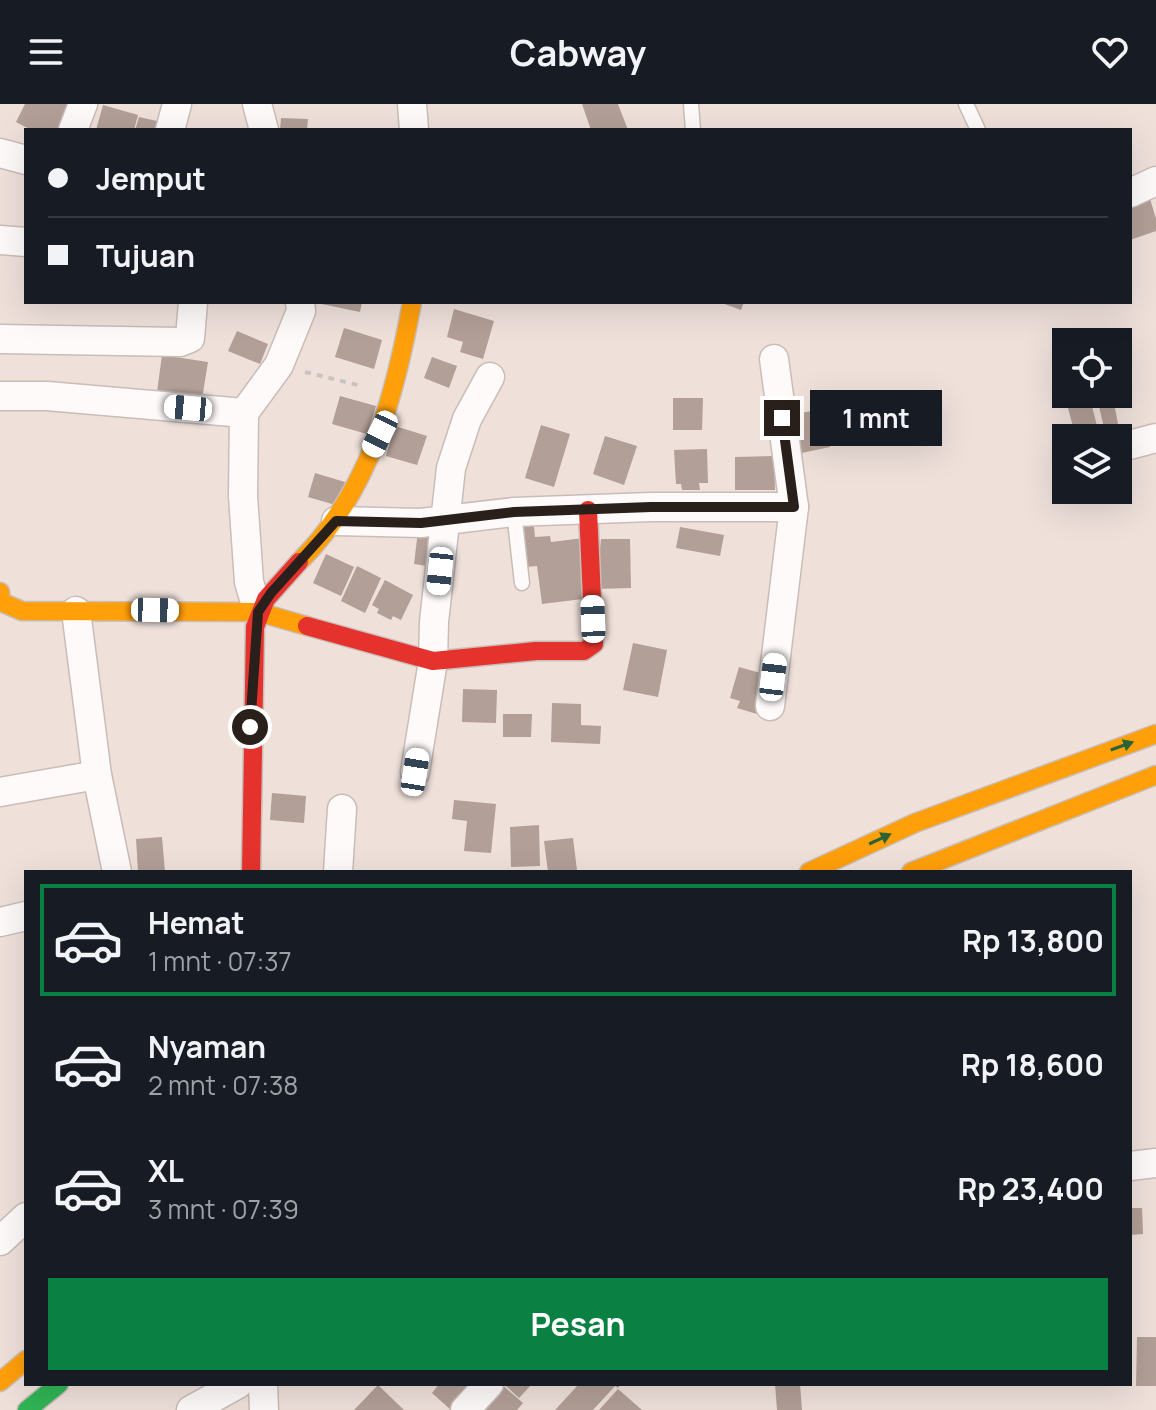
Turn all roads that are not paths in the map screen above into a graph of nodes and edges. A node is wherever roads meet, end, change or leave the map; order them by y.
1 (83, 104) edge
2 (177, 104) edge
3 (257, 104) edge
4 (412, 104) edge
5 (691, 104) edge
6 (966, 104) edge
7 (74, 128) edge
8 (171, 128) edge
9 (263, 128) edge
10 (414, 128) edge
11 (693, 128) edge
12 (977, 128) edge
13 (0, 153) edge
14 (24, 159) edge
15 (1156, 181) edge
16 (1132, 192) edge
17 (0, 240) edge
18 (24, 242) edge
19 (193, 304) edge
20 (300, 304) edge
21 (412, 304) edge
22 (0, 339) edge
23 (774, 359) dead end
24 (490, 377) dead end
25 (0, 396) edge
26 (244, 413) junction
27 (1156, 438) edge
28 (1132, 444) edge
29 (794, 507) junction
30 (588, 510) junction
31 (514, 512) junction
32 (445, 520) junction
33 (336, 521) junction
34 (522, 583) dead end
35 (0, 592) edge
36 (76, 611) junction
37 (258, 612) junction
38 (433, 661) junction
39 (770, 706) dead end
40 (1156, 734) edge
41 (415, 772) dead end
42 (97, 775) junction
43 (1156, 775) edge
44 (0, 792) edge
45 (342, 809) dead end
46 (1077, 825) dead end
47 (970, 847) junction
48 (117, 870) edge
49 (251, 870) edge
50 (338, 870) edge
51 (813, 870) edge
52 (916, 870) edge
53 (24, 916) edge
54 (0, 922) edge
55 (1156, 1163) edge
56 (1132, 1166) edge
57 (24, 1219) edge
58 (0, 1241) edge
59 (24, 1362) edge
60 (0, 1382) edge
61 (57, 1386) edge
62 (234, 1386) edge
63 (263, 1386) edge
64 (487, 1386) edge
65 (27, 1410) edge
66 (191, 1410) edge
67 (264, 1410) edge
68 (465, 1410) edge

1 - 7 street
2 - 8 street
3 - 9 street
4 - 10 street
5 - 11 lane
6 - 12 lane
13 - 14 street
15 - 16 street
17 - 18 street
19 - 22 street
20 - 26 street
21 - 33 main road
23 - 29 street
24 - 32 street
25 - 26 street
26 - 37 street
27 - 28 street
29 - 30 street
29 - 39 street
30 - 31 street
30 - 38 main road
31 - 32 street
31 - 34 lane
32 - 33 street
32 - 38 street
33 - 37 main road
35 - 36 main road
36 - 37 main road
36 - 42 street
37 - 38 main road
37 - 49 main road
38 - 41 street
51 -> 40 main road
42 - 44 street
42 - 48 street
43 - 47 main road
45 - 50 street
46 - 47 main road
47 - 52 main road
53 - 54 street
55 - 56 street
57 - 58 street
59 - 60 main road
61 - 65 main road
62 - 66 street
63 - 67 street
64 - 68 street

